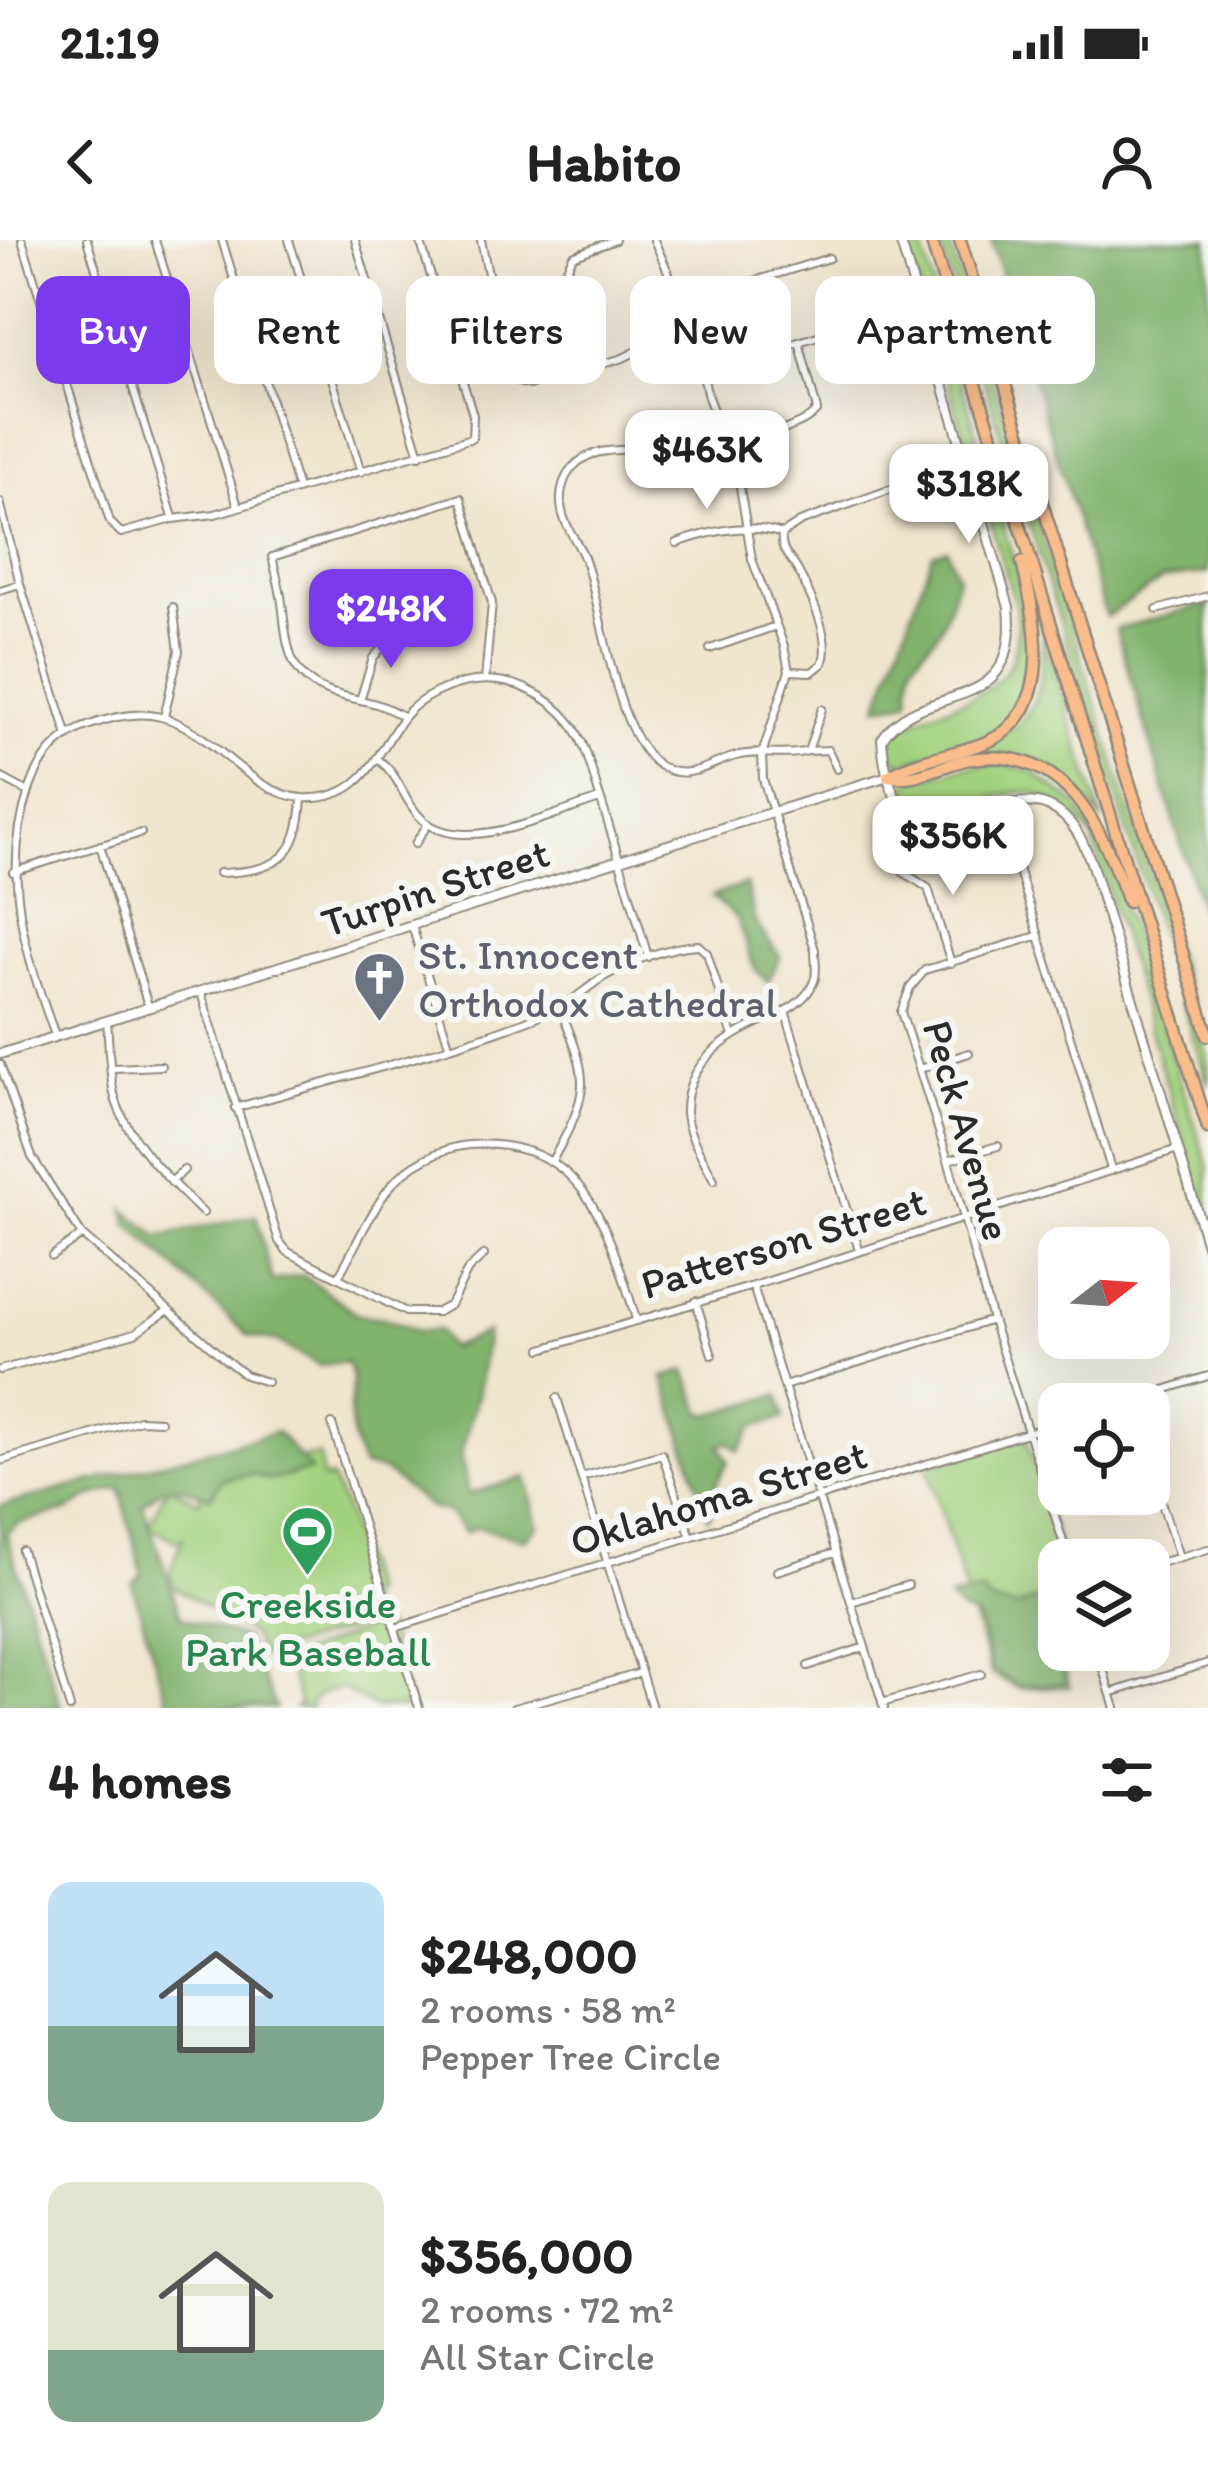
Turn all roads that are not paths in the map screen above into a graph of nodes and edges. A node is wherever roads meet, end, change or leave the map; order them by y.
1 (22, 240) edge
2 (87, 240) edge
3 (155, 240) edge
4 (222, 240) edge
5 (289, 240) edge
6 (355, 240) edge
7 (420, 240) edge
8 (481, 240) edge
9 (615, 240) edge
10 (654, 240) edge
11 (900, 240) edge
12 (931, 240) edge
13 (959, 240) edge
14 (829, 258) dead end
15 (488, 276) edge
16 (565, 276) edge
17 (670, 276) edge
18 (771, 276) edge
19 (911, 276) edge
20 (815, 337) edge
21 (799, 342) junction
22 (791, 344) edge
23 (706, 384) edge
24 (943, 384) edge
25 (716, 420) junction
26 (420, 455) junction
27 (736, 468) junction
28 (361, 473) junction
29 (1002, 477) junction
30 (897, 487) dead end
31 (298, 490) junction
32 (0, 502) edge
33 (238, 507) junction
34 (173, 519) junction
35 (746, 529) junction
36 (782, 534) junction
37 (677, 543) dead end
38 (20, 584) junction
39 (0, 590) edge
40 (1208, 596) edge
41 (173, 608) dead end
42 (1157, 610) dead end
43 (776, 626) junction
44 (397, 631) dead end
45 (710, 649) dead end
46 (789, 671) junction
47 (485, 680) junction
48 (361, 697) junction
49 (822, 709) dead end
50 (164, 717) junction
51 (404, 717) junction
52 (67, 733) junction
53 (808, 751) junction
54 (762, 754) junction
55 (379, 760) junction
56 (837, 769) dead end
57 (888, 776) junction
58 (0, 777) edge
59 (28, 793) junction
60 (302, 798) junction
61 (600, 799) junction
62 (773, 814) junction
63 (428, 824) junction
64 (141, 833) dead end
65 (415, 844) dead end
66 (100, 845) junction
67 (1013, 852) dead end
68 (620, 860) junction
69 (13, 872) junction
70 (903, 872) dead end
71 (219, 873) dead end
72 (412, 926) junction
73 (1037, 936) junction
74 (648, 957) junction
75 (951, 963) junction
76 (1162, 985) junction
77 (201, 993) junction
78 (148, 1006) junction
79 (560, 1008) junction
80 (785, 1014) junction
81 (106, 1021) junction
82 (1208, 1035) edge
83 (55, 1036) junction
84 (734, 1036) junction
85 (449, 1045) junction
86 (969, 1053) dead end
87 (0, 1054) edge
88 (0, 1064) edge
89 (161, 1066) dead end
90 (112, 1068) junction
91 (920, 1070) junction
92 (235, 1108) junction
93 (1208, 1128) edge
94 (998, 1146) dead end
95 (1178, 1149) junction
96 (553, 1160) junction
97 (948, 1160) junction
98 (184, 1170) dead end
99 (1111, 1171) junction
100 (714, 1180) dead end
101 (171, 1183) junction
102 (203, 1214) dead end
103 (962, 1218) junction
104 (82, 1234) junction
105 (1208, 1248) edge
106 (859, 1250) junction
107 (52, 1256) dead end
108 (484, 1256) dead end
109 (338, 1277) junction
110 (753, 1286) junction
111 (696, 1301) junction
112 (167, 1311) junction
113 (636, 1319) junction
114 (992, 1320) junction
115 (542, 1348) dead end
116 (712, 1355) dead end
117 (0, 1370) edge
118 (1208, 1376) edge
119 (267, 1382) dead end
120 (784, 1386) junction
121 (1170, 1389) edge
122 (557, 1398) dead end
123 (160, 1420) dead end
124 (332, 1424) dead end
125 (1038, 1430) edge
126 (1030, 1432) junction
127 (0, 1461) edge
128 (581, 1478) junction
129 (819, 1497) junction
130 (1165, 1515) edge
131 (691, 1537) junction
132 (1063, 1539) edge
133 (1208, 1549) edge
134 (22, 1551) dead end
135 (835, 1553) junction
136 (1179, 1557) junction
137 (1170, 1560) edge
138 (607, 1563) junction
139 (777, 1571) dead end
140 (908, 1585) dead end
141 (851, 1602) junction
142 (394, 1628) junction
143 (865, 1647) junction
144 (1208, 1664) edge
145 (808, 1666) dead end
146 (1103, 1671) edge
147 (641, 1672) junction
148 (981, 1673) dead end
149 (1110, 1693) junction
150 (883, 1706) edge
151 (70, 1708) edge
152 (419, 1708) edge
153 (514, 1708) edge
154 (652, 1708) edge
155 (1115, 1708) edge

1 - 34 street
2 - 34 street
3 - 33 street
4 - 31 street
5 - 28 street
6 - 26 street
7 - 26 street
8 - 15 street
9 - 16 street
10 - 17 street
11 - 19 street
12 - 29 highway
13 - 82 highway
14 - 18 street
20 - 21 street
21 - 22 street
21 - 27 street
23 - 25 street
24 - 57 street
25 - 27 street
25 - 54 street
26 - 28 street
27 - 35 street
28 - 31 street
29 - 57 highway
29 - 76 highway
30 - 36 street
31 - 33 street
32 - 38 street
33 - 34 street
35 - 36 street
35 - 37 street
35 - 43 street
36 - 46 street
38 - 39 street
38 - 52 street
40 - 42 street
41 - 50 street
43 - 45 street
43 - 46 street
44 - 48 street
46 - 54 street
47 - 48 street
47 - 51 street
47 - 61 street
48 - 51 street
49 - 53 street
50 - 52 street
50 - 60 street
51 - 55 street
52 - 59 street
53 - 54 street
53 - 56 street
54 - 62 street
55 - 60 street
55 - 63 street
57 - 62 street, Turpin Street
57 - 76 highway
57 - 95 street
58 - 59 street
59 - 69 street
60 - 71 street
61 - 63 street
61 - 68 street
62 - 68 street, Turpin Street
62 - 80 street
63 - 65 street
64 - 66 street
66 - 69 street
66 - 78 street
67 - 73 street
68 - 72 street, Turpin Street
68 - 74 street
69 - 83 street
70 - 75 street
72 - 77 street, Turpin Street
72 - 85 street
73 - 75 street, Peck Avenue
73 - 99 street
74 - 79 street
74 - 84 street
75 - 91 street, Peck Avenue
76 - 93 highway
77 - 78 street, Turpin Street
77 - 92 street
78 - 81 street, Turpin Street
79 - 85 street
79 - 96 street
80 - 84 street
80 - 106 street
81 - 83 street, Turpin Street
81 - 90 street
83 - 87 street, Turpin Street
84 - 100 street
85 - 92 street
86 - 91 street
88 - 104 street
89 - 90 street
90 - 101 street
91 - 97 street, Peck Avenue
92 - 109 street
94 - 97 street
95 - 99 street, Patterson Street
95 - 105 street
96 - 109 street
96 - 113 street
97 - 103 street, Peck Avenue
98 - 101 street
99 - 103 street, Patterson Street
101 - 102 street
103 - 106 street, Patterson Street
103 - 114 street, Peck Avenue
104 - 107 street
104 - 112 street
106 - 110 street, Patterson Street
108 - 109 street
110 - 111 street, Patterson Street
110 - 120 street
111 - 113 street, Patterson Street
111 - 116 street
112 - 117 street
112 - 119 street
113 - 115 street, Patterson Street
114 - 120 street
114 - 126 street, Peck Avenue
118 - 121 street
120 - 129 street
122 - 128 street
123 - 127 street
124 - 142 street
125 - 126 street, Oklahoma Street
126 - 129 street, Oklahoma Street
126 - 132 street, Peck Avenue
128 - 131 street
128 - 138 street
129 - 131 street, Oklahoma Street
129 - 135 street
130 - 136 street
131 - 138 street, Oklahoma Street
133 - 136 street
134 - 151 street
135 - 139 street
135 - 141 street
136 - 137 street
138 - 142 street, Oklahoma Street
138 - 147 street
140 - 141 street
141 - 143 street
142 - 152 street
143 - 145 street
143 - 150 street
144 - 149 street
146 - 149 street
147 - 153 street
147 - 154 street
148 - 150 street
149 - 155 street

